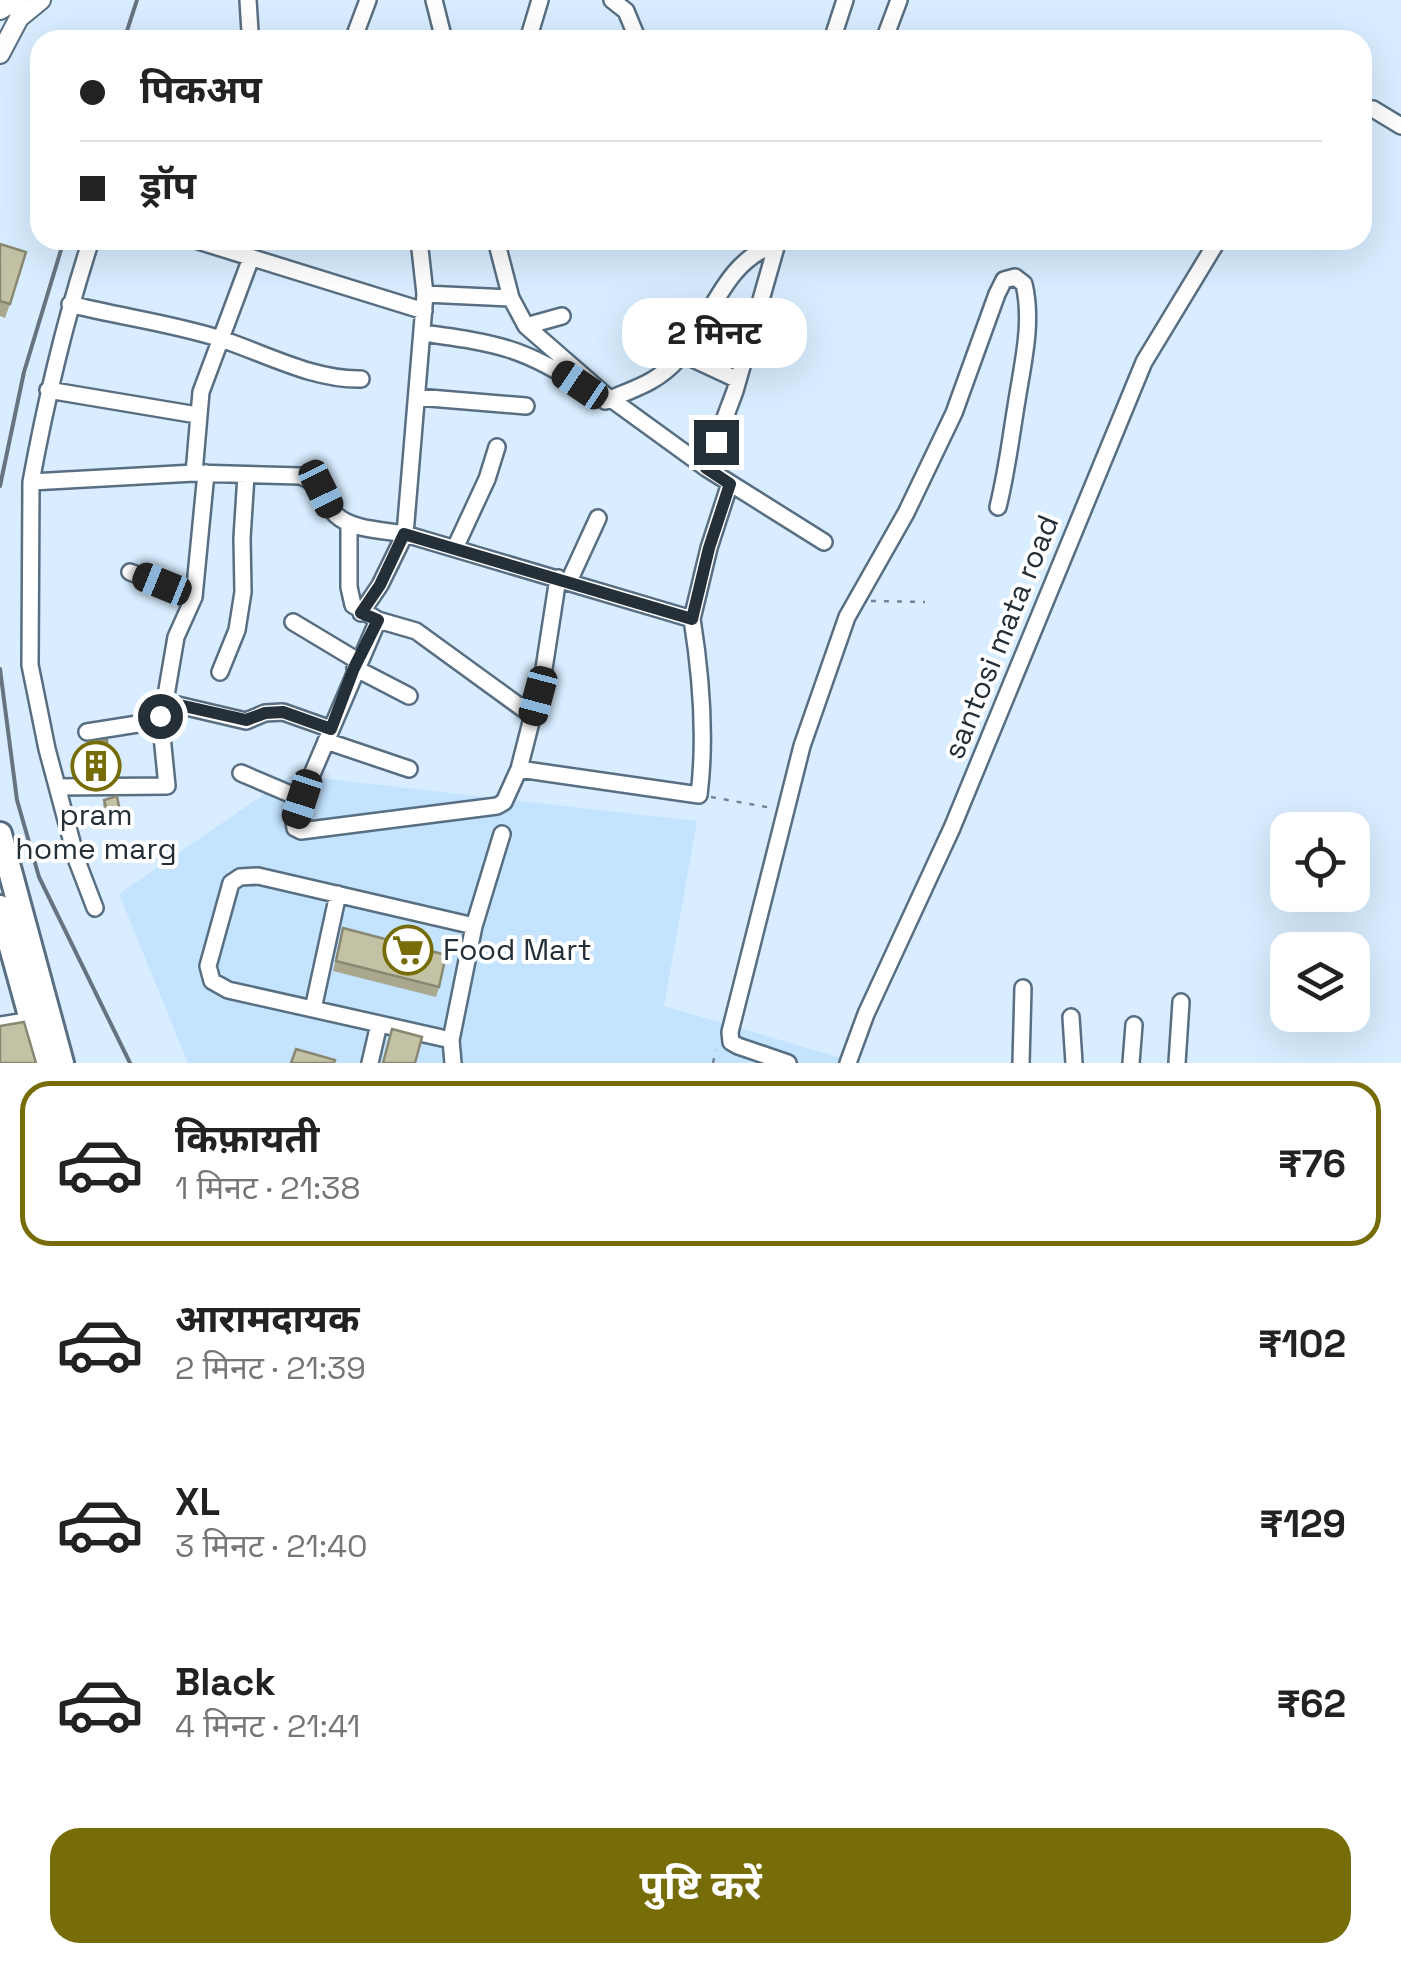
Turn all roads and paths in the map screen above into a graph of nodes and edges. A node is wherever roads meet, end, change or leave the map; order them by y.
1 (17, 0) edge
2 (41, 0) edge
3 (248, 0) edge
4 (368, 0) edge
5 (434, 0) edge
6 (540, 0) edge
7 (612, 0) edge
8 (845, 0) edge
9 (899, 0) edge
10 (0, 10) edge
11 (250, 30) edge
12 (356, 30) edge
13 (442, 30) edge
14 (531, 30) edge
15 (634, 30) edge
16 (835, 30) edge
17 (888, 30) edge
18 (0, 54) edge
19 (1372, 109) edge
20 (1401, 126) edge
21 (88, 250) edge
22 (226, 250) edge
23 (420, 250) edge
24 (500, 250) edge
25 (764, 250) edge
26 (776, 250) edge
27 (1212, 250) edge
28 (251, 258) junction
29 (425, 294) junction
30 (511, 298) junction
31 (70, 304) junction
32 (424, 311) junction
33 (562, 316) dead end
34 (526, 326) junction
35 (422, 332) junction
36 (220, 340) junction
37 (682, 354) junction
38 (362, 379) dead end
39 (738, 380) junction
40 (48, 390) junction
41 (418, 397) junction
42 (611, 398) junction
43 (526, 406) dead end
44 (197, 415) junction
45 (497, 446) dead end
46 (706, 468) junction
47 (200, 473) junction
48 (246, 475) junction
49 (31, 482) junction
50 (730, 484) junction
51 (998, 508) dead end
52 (598, 518) dead end
53 (350, 524) junction
54 (404, 534) junction
55 (824, 542) dead end
56 (456, 548) junction
57 (130, 572) dead end
58 (564, 579) junction
59 (194, 597) junction
60 (857, 600) junction
61 (925, 602) dead end
62 (361, 613) junction
63 (692, 619) junction
64 (378, 620) junction
65 (293, 622) dead end
66 (356, 665) junction
67 (220, 672) dead end
68 (409, 696) dead end
69 (163, 709) junction
70 (532, 716) junction
71 (87, 732) dead end
72 (329, 735) junction
73 (409, 769) dead end
74 (519, 769) junction
75 (241, 773) dead end
76 (58, 787) junction
77 (700, 795) junction
78 (302, 799) junction
79 (779, 809) dead end
80 (0, 834) edge
81 (502, 834) dead end
82 (338, 894) junction
83 (0, 907) edge
84 (96, 908) dead end
85 (474, 926) junction
86 (1023, 988) dead end
87 (1181, 1002) dead end
88 (314, 1009) junction
89 (1071, 1017) dead end
90 (32, 1020) junction
91 (0, 1024) edge
92 (379, 1024) junction
93 (1134, 1026) dead end
94 (451, 1040) junction
95 (43, 1063) edge
96 (62, 1063) edge
97 (370, 1063) edge
98 (452, 1063) edge
99 (788, 1063) edge
100 (848, 1063) edge
101 (1021, 1063) edge
102 (1074, 1063) edge
103 (1132, 1063) edge
104 (1177, 1063) edge

1 - 10 main road
2 - 18 main road
3 - 11 street
4 - 12 street
5 - 13 street
6 - 14 street
7 - 15 street
8 - 16 street
9 - 17 street
19 - 20 street
21 - 31 street
22 - 28 street
23 - 29 street
24 - 30 street
25 - 37 street
26 - 39 street
27 - 100 street, santosi mata road
28 - 32 street
28 - 36 street
29 - 30 street
29 - 32 street
30 - 34 street
31 - 36 street
31 - 40 street
32 - 35 street
33 - 34 street
34 - 42 street
35 - 41 street
35 - 42 street
36 - 38 street
36 - 44 street
37 - 39 street
37 - 42 street
39 - 46 street
40 - 44 street
40 - 49 street
41 - 43 street
41 - 54 street
42 - 46 street
44 - 47 street
45 - 56 street
46 - 50 street
47 - 48 street
47 - 49 street
47 - 59 street
48 - 53 street
48 - 67 street
49 - 76 street
50 - 55 street
50 - 63 street
51 - 60 street
52 - 58 street
53 - 54 street
53 - 62 street
54 - 56 street
54 - 62 street
56 - 58 street
57 - 59 street
58 - 63 street
58 - 70 street
59 - 69 street
60 - 61 path
60 - 99 street
62 - 64 street
63 - 77 street
64 - 66 street
64 - 70 street
65 - 66 street
66 - 68 street
66 - 72 street
69 - 71 street
69 - 72 street
69 - 76 street
70 - 74 street
72 - 73 street
72 - 78 street
74 - 77 street
74 - 78 street
75 - 78 street
76 - 84 street
77 - 79 path
80 - 96 highway
81 - 85 street
82 - 85 street
82 - 88 street
82 - 88 street
83 - 90 highway
85 - 94 street
86 - 101 street
87 - 104 street
88 - 92 street
89 - 102 street
90 - 91 street
90 - 95 highway
92 - 94 street
92 - 97 street
93 - 103 street
94 - 98 street

